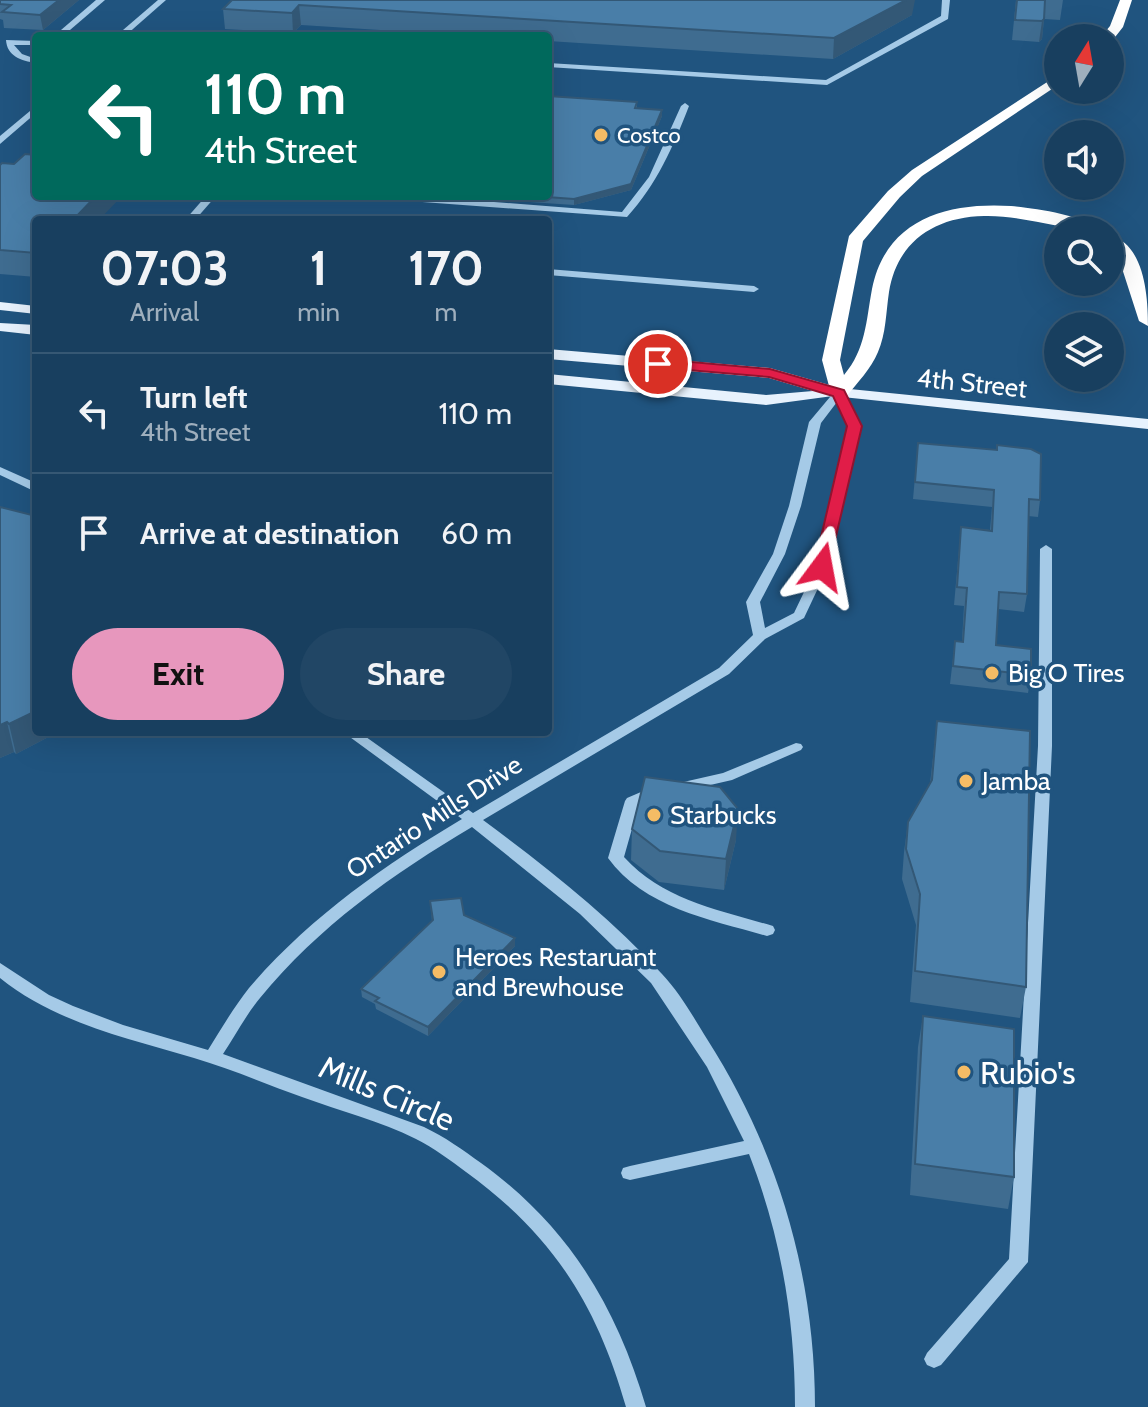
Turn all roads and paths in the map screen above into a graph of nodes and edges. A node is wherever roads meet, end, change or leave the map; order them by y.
1 (101, 0) edge
2 (162, 0) edge
3 (946, 0) edge
4 (1126, 0) edge
5 (1117, 24) edge
6 (63, 32) edge
7 (125, 32) edge
8 (4, 41) edge
9 (32, 43) edge
10 (32, 60) edge
11 (552, 65) edge
12 (1044, 88) edge
13 (685, 106) dead end
14 (32, 113) edge
15 (0, 141) edge
16 (208, 200) edge
17 (433, 200) edge
18 (194, 216) edge
19 (1044, 216) edge
20 (1124, 254) edge
21 (552, 272) edge
22 (754, 289) dead end
23 (0, 306) edge
24 (32, 310) edge
25 (1148, 321) edge
26 (0, 327) edge
27 (32, 330) edge
28 (552, 354) edge
29 (552, 379) edge
30 (839, 393) junction
31 (1148, 424) edge
32 (0, 471) edge
33 (32, 486) edge
34 (1046, 549) dead end
35 (760, 636) junction
36 (356, 736) edge
37 (796, 747) dead end
38 (473, 820) junction
39 (767, 930) dead end
40 (0, 969) edge
41 (212, 1057) junction
42 (754, 1146) junction
43 (630, 1173) dead end
44 (934, 1359) dead end
45 (636, 1407) edge
46 (805, 1407) edge

1 - 6 street
2 - 7 street
3 - 11 street
4 - 5 highway
8 - 9 street
8 - 10 street
12 - 30 highway
13 - 17 street
14 - 15 street
16 - 18 street
19 - 30 highway
20 - 25 highway
21 - 22 street
23 - 24 main road
26 - 27 main road
28 - 30 main road, 4th Street
29 - 30 main road, 4th Street
30 - 31 main road, 4th Street
30 - 35 street
30 - 35 street, Ontario Mills Drive
32 - 33 street
34 - 44 street
35 - 38 street, Ontario Mills Drive
36 - 38 street
37 - 39 street
38 - 41 street, Ontario Mills Drive
38 - 42 street
40 - 41 street, Mills Circle
41 - 45 street, Mills Circle
42 - 43 street
42 - 46 street

